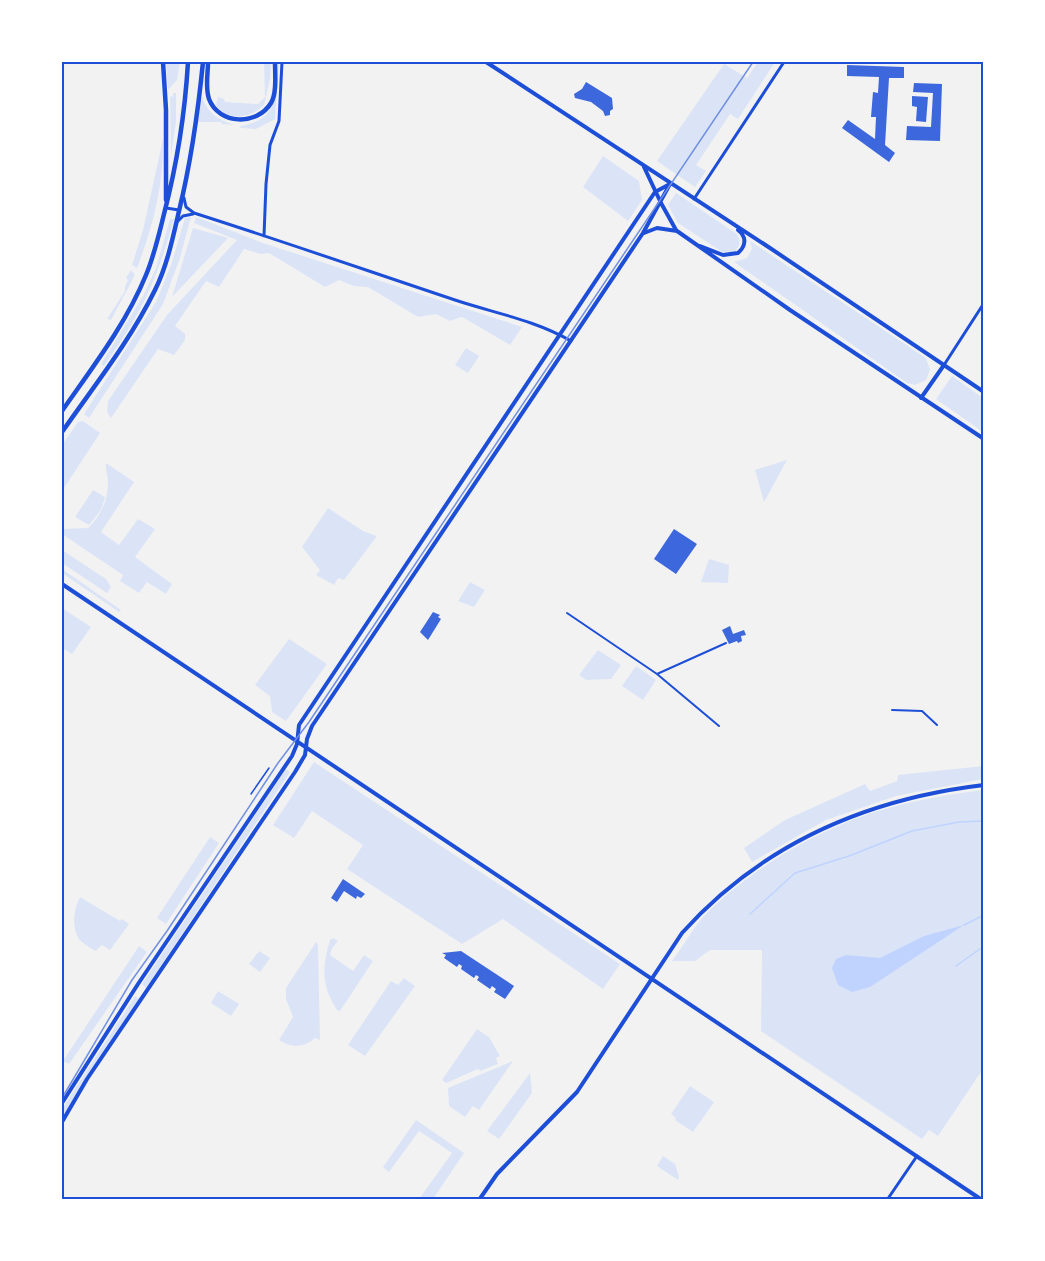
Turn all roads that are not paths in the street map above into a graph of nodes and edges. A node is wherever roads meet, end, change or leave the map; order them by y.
1 (163, 62) edge
2 (188, 62) edge
3 (203, 62) edge
4 (208, 62) edge
5 (275, 62) edge
6 (282, 62) edge
7 (486, 62) edge
8 (783, 62) edge
9 (644, 167) junction
10 (670, 184) junction
11 (183, 191) junction
12 (655, 192) junction
13 (694, 199) junction
14 (661, 203) junction
15 (166, 206) junction
16 (179, 210) junction
17 (194, 213) junction
18 (720, 216) junction
19 (176, 224) junction
20 (677, 231) junction
21 (643, 233) junction
22 (264, 236) junction
23 (697, 245) junction
24 (984, 303) edge
25 (561, 335) junction
26 (571, 341) junction
27 (944, 365) junction
28 (984, 392) edge
29 (921, 398) junction
30 (62, 411) edge
31 (62, 432) edge
32 (984, 439) edge
33 (62, 584) edge
34 (567, 614) dead end
35 (726, 644) dead end
36 (657, 674) junction
37 (892, 710) dead end
38 (937, 725) dead end
39 (719, 726) dead end
40 (298, 741) junction
41 (306, 747) junction
42 (984, 785) edge
43 (652, 978) junction
44 (62, 1103) edge
45 (62, 1122) edge
46 (917, 1156) junction
47 (479, 1200) edge
48 (886, 1200) edge
49 (982, 1200) edge

1 - 15 main road
2 - 15 main road
3 - 11 main road
4 - 5 main road
6 - 22 street
7 - 9 street
8 - 13 street
9 - 10 street
9 - 12 street
10 - 12 street
10 - 13 street
10 - 14 street
11 - 16 main road
11 - 17 street
12 - 14 street
12 - 25 street
13 - 18 street
14 - 20 street
14 - 21 street
15 - 16 street
15 - 30 main road
16 - 19 main road
17 - 19 street
17 - 22 street
18 - 23 street
18 - 27 street
19 - 31 main road
20 - 21 street
20 - 23 street
21 - 26 street
22 - 25 street
23 - 29 street
24 - 27 street
25 - 26 street
25 - 40 street
26 - 41 street
27 - 28 street
27 - 29 street
29 - 32 street
33 - 40 street
34 - 36 street
35 - 36 street
36 - 39 street
37 - 38 street
40 - 41 street
40 - 44 street
41 - 43 street
41 - 45 street
42 - 43 street
43 - 46 street
43 - 47 street
46 - 48 street
46 - 49 street

